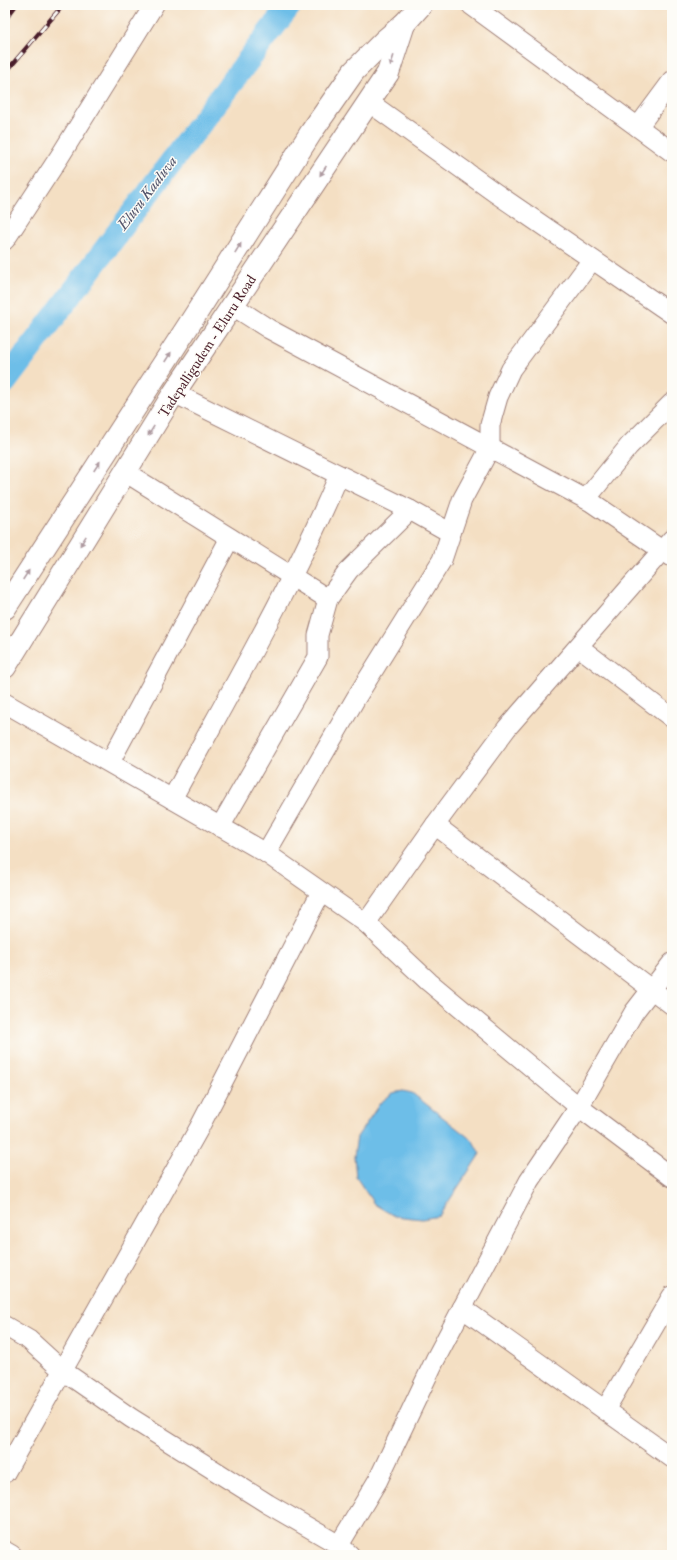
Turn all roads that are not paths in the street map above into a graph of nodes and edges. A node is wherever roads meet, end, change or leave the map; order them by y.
1 (154, 5) edge
2 (471, 5) edge
3 (422, 6) edge
4 (404, 24) junction
5 (672, 81) edge
6 (370, 103) junction
7 (638, 127) junction
8 (672, 152) edge
9 (5, 240) edge
10 (592, 260) junction
11 (233, 306) junction
12 (672, 314) edge
13 (174, 393) junction
14 (672, 403) edge
15 (490, 448) junction
16 (126, 472) junction
17 (339, 474) junction
18 (586, 499) junction
19 (410, 510) junction
20 (451, 533) junction
21 (230, 538) junction
22 (669, 549) edge
23 (292, 577) junction
24 (328, 599) junction
25 (5, 608) edge
26 (579, 647) junction
27 (5, 667) edge
28 (5, 703) edge
29 (672, 718) edge
30 (110, 762) junction
31 (172, 799) junction
32 (435, 825) junction
33 (220, 827) junction
34 (266, 853) junction
35 (321, 892) junction
36 (366, 923) junction
37 (672, 963) edge
38 (652, 990) junction
39 (672, 1005) edge
40 (579, 1107) junction
41 (672, 1177) edge
42 (672, 1296) edge
43 (462, 1308) junction
44 (5, 1326) edge
45 (63, 1371) junction
46 (605, 1410) junction
47 (672, 1458) edge
48 (5, 1473) edge
49 (345, 1550) edge
50 (5, 1551) edge
51 (12, 1555) edge

1 - 9 street
2 - 7 street
3 - 4 main road, Tadepalligudem - Eluru Road
4 -> 6 main road, Tadepalligudem - Eluru Road
25 -> 4 main road, Tadepalligudem - Eluru Road
5 - 7 street
6 - 10 street
6 -> 11 main road, Tadepalligudem - Eluru Road
7 - 8 street
10 - 12 street
10 - 15 street
11 - 13 main road, Tadepalligudem - Eluru Road
11 - 15 street
13 -> 16 main road, Tadepalligudem - Eluru Road
13 - 17 street
14 - 18 street
15 - 18 street
15 - 20 street
16 - 21 street
16 -> 27 main road, Tadepalligudem - Eluru Road
17 - 19 street
17 - 23 street
18 - 22 street
19 - 20 street
19 - 24 street
20 - 34 street
21 - 23 street
21 - 30 street
22 - 26 street
23 - 24 street
23 - 31 street
24 - 33 street
26 - 29 street
26 - 32 street
28 - 30 street
30 - 31 street
31 - 33 street
32 - 36 street
32 - 38 street
33 - 34 street
34 - 35 street
35 - 36 street
35 - 45 street
36 - 40 street
37 - 38 street
38 - 39 street
38 - 40 street
40 - 41 street
40 - 43 street
42 - 46 street
43 - 46 street
43 - 49 street
44 - 45 street
45 - 48 street
45 - 49 street
46 - 47 street
50 - 51 street

